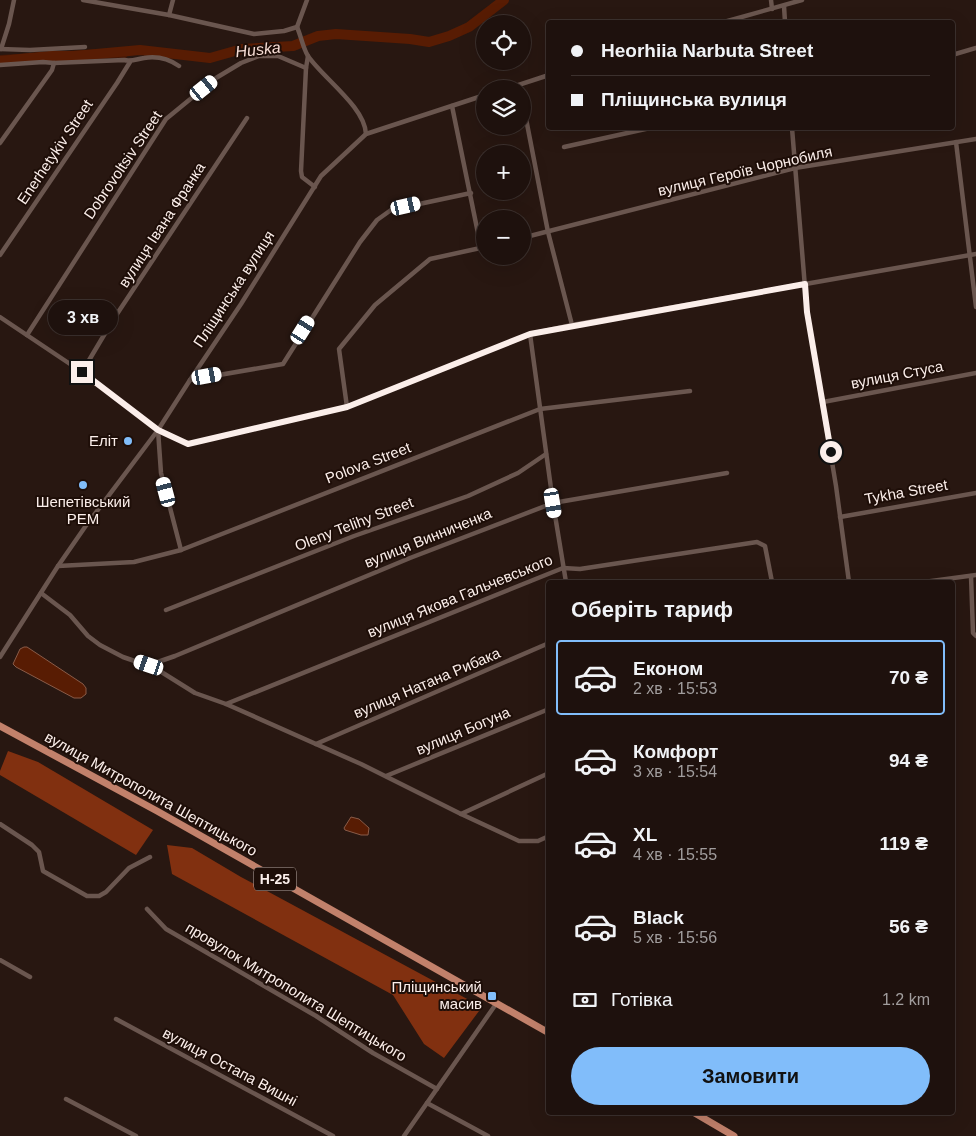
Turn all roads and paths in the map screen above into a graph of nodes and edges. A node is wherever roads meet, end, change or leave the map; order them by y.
1 (14, 0) edge
2 (83, 0) edge
3 (173, 0) edge
4 (307, 0) edge
5 (771, 0) edge
6 (802, 0) edge
7 (784, 6) junction
8 (772, 9) junction
9 (169, 15) junction
10 (731, 20) edge
11 (785, 20) edge
12 (297, 27) junction
13 (85, 47) dead end
14 (976, 48) edge
15 (1, 49) edge
16 (955, 54) edge
17 (308, 56) junction
18 (130, 62) junction
19 (54, 63) junction
20 (0, 66) edge
21 (179, 66) dead end
22 (306, 68) junction
23 (546, 76) edge
24 (531, 82) edge
25 (476, 98) edge
26 (452, 106) junction
27 (247, 118) dead end
28 (641, 130) edge
29 (792, 130) edge
30 (366, 134) junction
31 (529, 135) edge
32 (976, 139) edge
33 (956, 142) junction
34 (0, 143) edge
35 (564, 147) dead end
36 (795, 168) junction
37 (315, 187) junction
38 (471, 193) junction
39 (476, 216) edge
40 (548, 232) junction
41 (531, 236) edge
42 (476, 249) edge
43 (976, 254) edge
44 (0, 255) edge
45 (970, 255) junction
46 (805, 284) junction
47 (976, 307) edge
48 (0, 318) edge
49 (572, 325) junction
50 (530, 334) junction
51 (27, 335) junction
52 (82, 372) junction
53 (976, 373) edge
54 (190, 380) junction
55 (690, 391) dead end
56 (823, 402) junction
57 (347, 407) junction
58 (540, 409) junction
59 (158, 430) junction
60 (546, 454) junction
61 (727, 473) dead end
62 (976, 493) edge
63 (553, 503) junction
64 (840, 517) junction
65 (181, 550) junction
66 (58, 566) junction
67 (563, 568) junction
68 (974, 576) edge
69 (566, 580) edge
70 (772, 580) edge
71 (849, 580) edge
72 (941, 580) edge
73 (41, 593) junction
74 (166, 610) dead end
75 (976, 636) edge
76 (546, 645) edge
77 (0, 657) edge
78 (149, 665) junction
79 (226, 704) junction
80 (546, 710) edge
81 (0, 726) edge
82 (316, 744) junction
83 (546, 774) edge
84 (386, 776) junction
85 (461, 814) junction
86 (0, 824) edge
87 (546, 837) edge
88 (150, 857) dead end
89 (146, 910) dead end
90 (0, 960) edge
91 (30, 978) dead end
92 (496, 1004) junction
93 (116, 1019) dead end
94 (546, 1031) edge
95 (436, 1089) junction
96 (66, 1099) dead end
97 (427, 1103) junction
98 (698, 1115) edge
99 (136, 1136) edge
100 (333, 1136) edge
101 (404, 1136) edge
102 (488, 1136) edge
103 (734, 1136) edge

1 - 15 street
2 - 9 street
3 - 9 street
4 - 12 street
5 - 8 street
6 - 7 street
7 - 8 street
7 - 11 street
8 - 10 street
9 - 12 street
12 - 17 street
13 - 15 street
14 - 16 street
17 - 22 street
17 - 30 street
18 - 19 street
18 - 21 street
18 - 44 street, Enerhetykiv Street
19 - 20 street
19 - 34 street
22 - 37 street
22 - 51 street, Dobrovoltsiv Street
23 - 24 street
25 - 26 street, Пліщинська вулиця
26 - 30 street, Пліщинська вулиця
26 - 38 street
27 - 52 street, вулиця Івана Франка
28 - 35 street
29 - 36 street
30 - 37 street, Пліщинська вулиця
31 - 40 street
32 - 33 street, вулиця Героїв Чорнобиля
33 - 36 street, вулиця Героїв Чорнобиля
33 - 45 street
36 - 40 street, вулиця Героїв Чорнобиля
36 - 46 street
37 - 54 street, Пліщинська вулиця
38 - 39 street
38 - 54 street
40 - 41 street, вулиця Героїв Чорнобиля
40 - 49 street
42 - 57 street
43 - 45 street
45 - 46 street
45 - 47 street
46 - 49 street
46 - 56 street
48 - 51 street
49 - 50 street
50 - 57 street
50 - 58 street
51 - 52 street
52 - 59 street
53 - 56 street, вулиця Стуса
54 - 59 street, Пліщинська вулиця
55 - 58 street, Polova Street
56 - 64 street
57 - 59 street
58 - 60 street
58 - 65 street, Polova Street
59 - 65 street
59 - 66 street, Пліщинська вулиця
60 - 63 street
60 - 74 street, Oleny Telihy Street
61 - 63 street, вулиця Винниченка
62 - 64 street, Tykha Street
63 - 67 street
63 - 78 street, вулиця Винниченка
64 - 71 street
65 - 66 street, Polova Street
66 - 73 street, Пліщинська вулиця
67 - 69 street
67 - 70 street, вулиця Якова Гальчевського
67 - 79 street, вулиця Якова Гальчевського
68 - 72 street
68 - 75 street
73 - 77 street, Пліщинська вулиця
73 - 78 street
76 - 82 street, вулиця Натана Рибака
78 - 79 street
79 - 82 street
80 - 84 street, вулиця Богуна
81 - 92 main road, вулиця Митрополита Шептицького / Н-25
82 - 84 street
83 - 85 street
84 - 85 street
85 - 87 street
86 - 88 street
89 - 95 street, провулок Митрополита Шептицького
90 - 91 street
92 - 94 main road, вулиця Митрополита Шептицького / Н-25
92 - 95 street
93 - 100 street, вулиця Остапа Вишні
95 - 97 street
96 - 99 street
97 - 101 street
97 - 102 street
98 - 103 main road

